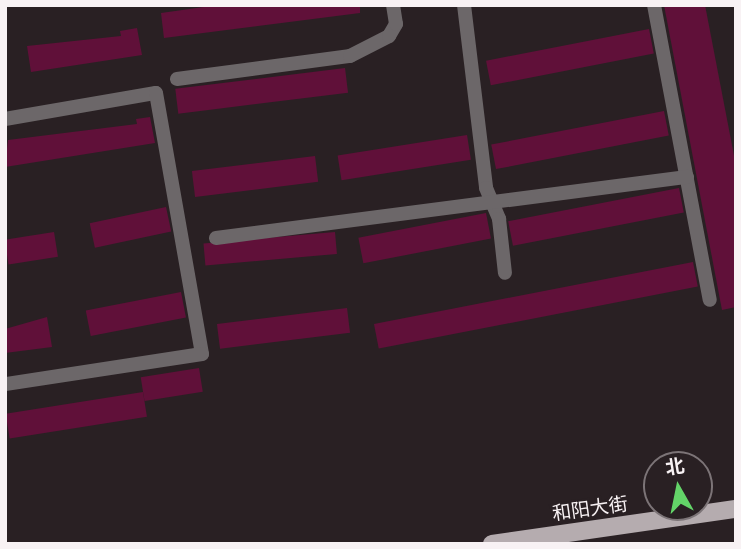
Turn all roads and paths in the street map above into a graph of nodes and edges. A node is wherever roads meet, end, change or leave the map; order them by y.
1 (393, 5) edge
2 (464, 5) edge
3 (654, 5) edge
4 (177, 79) dead end
5 (5, 118) edge
6 (687, 177) junction
7 (491, 202) junction
8 (216, 238) dead end
9 (505, 273) dead end
10 (710, 300) dead end
11 (5, 384) edge
12 (736, 509) edge
13 (736, 522) edge
14 (492, 544) edge
15 (578, 544) edge

1 - 4 lane
2 - 7 lane
3 - 6 lane
5 - 11 lane
6 - 7 lane
6 - 10 lane
7 - 8 lane
7 - 9 lane
12 - 14 main road, 和阳大街
13 - 15 main road, 和阳大街

